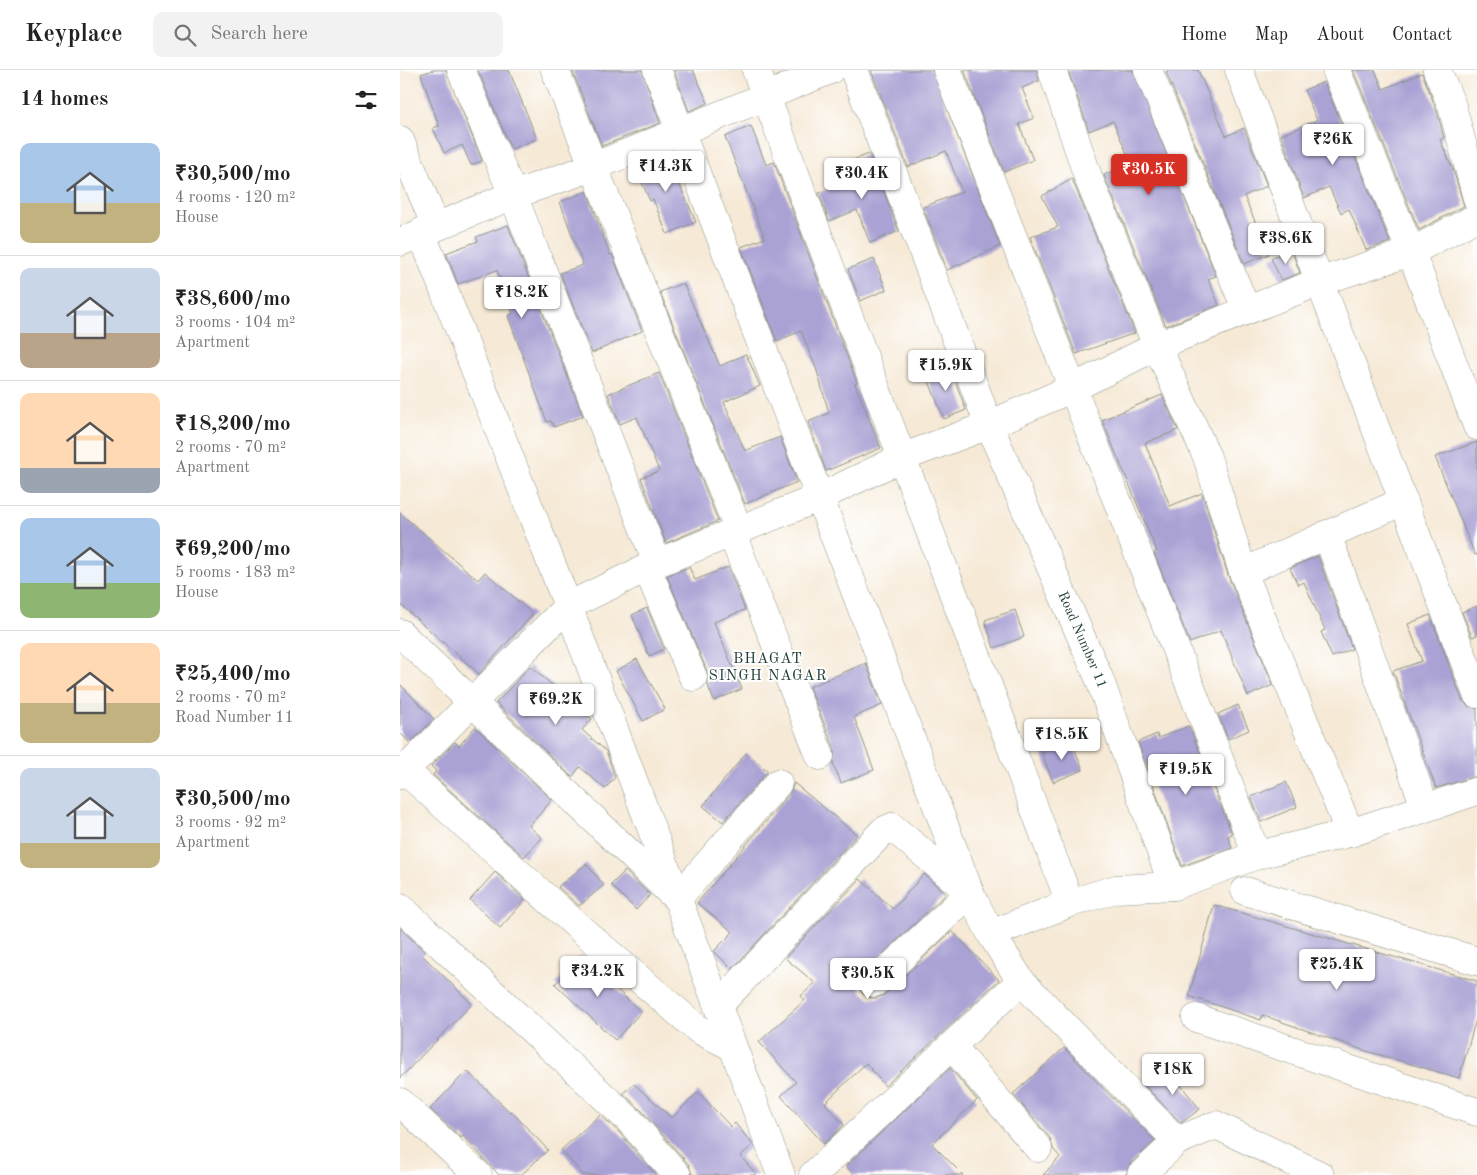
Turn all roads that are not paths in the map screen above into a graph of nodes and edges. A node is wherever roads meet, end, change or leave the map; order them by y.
1 (461, 70) edge
2 (555, 70) edge
3 (657, 70) edge
4 (756, 70) edge
5 (830, 70) edge
6 (854, 70) edge
7 (947, 70) edge
8 (1052, 70) edge
9 (1148, 70) edge
10 (1239, 70) edge
11 (1336, 70) edge
12 (1437, 70) edge
13 (766, 97) junction
14 (679, 131) junction
15 (400, 140) edge
16 (593, 167) junction
17 (513, 195) junction
18 (1477, 198) edge
19 (1477, 217) edge
20 (419, 234) edge
21 (1412, 252) junction
22 (1320, 281) junction
23 (1246, 309) junction
24 (1157, 346) junction
25 (1073, 388) junction
26 (989, 425) junction
27 (1477, 426) edge
28 (901, 458) junction
29 (818, 498) junction
30 (1404, 501) junction
31 (736, 533) junction
32 (1326, 534) junction
33 (652, 566) junction
34 (1243, 572) junction
35 (568, 606) junction
36 (400, 633) edge
37 (693, 677) dead end
38 (1477, 694) edge
39 (473, 703) junction
40 (820, 756) dead end
41 (402, 771) edge
42 (778, 783) dead end
43 (1477, 791) edge
44 (1425, 807) junction
45 (1350, 833) junction
46 (1257, 855) junction
47 (1173, 886) junction
48 (1245, 891) dead end
49 (970, 893) junction
50 (677, 899) junction
51 (1070, 903) junction
52 (400, 907) edge
53 (991, 934) junction
54 (1477, 961) edge
55 (1021, 981) junction
56 (874, 983) dead end
57 (718, 1006) junction
58 (1196, 1018) dead end
59 (732, 1046) junction
60 (952, 1046) junction
61 (400, 1102) edge
62 (1477, 1112) edge
63 (1177, 1142) junction
64 (1038, 1148) dead end
65 (478, 1175) edge
66 (677, 1175) edge
67 (781, 1175) edge
68 (813, 1175) edge
69 (1141, 1175) edge
70 (1320, 1175) edge

1 - 17 street
2 - 16 street
3 - 14 street
4 - 13 street
5 - 13 street
6 - 26 street, Road Number 11
7 - 25 street
8 - 24 street
9 - 23 street
10 - 22 street
11 - 21 street
12 - 18 street
13 - 14 street
13 - 28 street
14 - 16 street
14 - 29 street
15 - 20 street
16 - 17 street
16 - 31 street
17 - 20 street
17 - 33 street
19 - 21 street
20 - 35 street
21 - 22 street
21 - 27 street
22 - 23 street
22 - 30 street
23 - 24 street
24 - 25 street
24 - 34 street
25 - 26 street
25 - 46 street
26 - 28 street
26 - 47 street, Road Number 11
28 - 29 street
28 - 51 street
29 - 31 street
29 - 49 street
30 - 32 street
30 - 38 street
31 - 33 street
31 - 40 street
32 - 34 street
32 - 44 street
33 - 35 street
33 - 37 street
34 - 45 street
35 - 39 street
35 - 50 street
36 - 39 street
39 - 41 street
39 - 50 street
41 - 59 street
42 - 50 street
43 - 44 street
44 - 45 street
45 - 46 street
46 - 47 street
47 - 51 street
48 - 54 street
49 - 53 street
49 - 56 street
49 - 57 street
50 - 57 street
51 - 53 street
52 - 66 street
53 - 55 street
55 - 60 street
55 - 63 street
57 - 59 street
58 - 62 street
59 - 67 street
60 - 64 street
60 - 68 street
61 - 65 street
63 - 69 street
63 - 70 street

